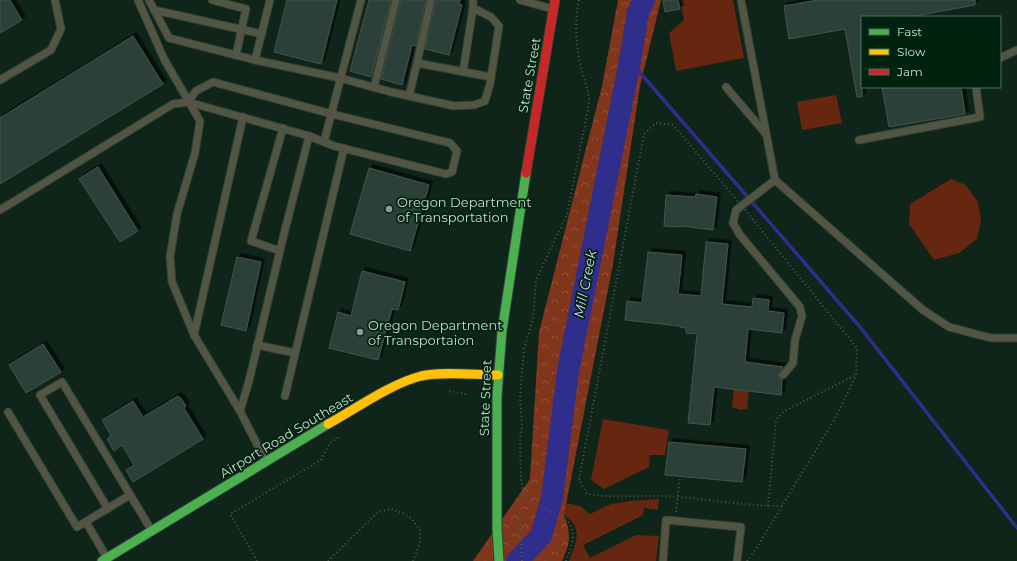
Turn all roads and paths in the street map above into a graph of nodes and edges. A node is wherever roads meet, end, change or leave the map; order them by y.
1 (55, 0) edge
2 (138, 0) edge
3 (149, 0) edge
4 (212, 0) edge
5 (270, 0) edge
6 (361, 0) edge
7 (396, 0) edge
8 (431, 0) edge
9 (474, 0) edge
10 (520, 0) edge
11 (579, 0) edge
12 (741, 0) edge
13 (554, 4) edge
14 (473, 8) junction
15 (154, 10) junction
16 (242, 29) junction
17 (262, 34) junction
18 (1017, 50) edge
19 (236, 55) junction
20 (1001, 58) edge
21 (255, 60) junction
22 (417, 63) junction
23 (463, 72) junction
24 (491, 77) junction
25 (340, 78) junction
26 (0, 80) edge
27 (374, 87) junction
28 (726, 87) dead end
29 (976, 88) edge
30 (408, 96) junction
31 (188, 102) junction
32 (332, 114) junction
33 (243, 117) junction
34 (283, 128) junction
35 (766, 134) junction
36 (310, 136) junction
37 (859, 140) dead end
38 (324, 142) junction
39 (344, 148) junction
40 (775, 180) junction
41 (742, 206) junction
42 (0, 210) edge
43 (280, 251) junction
44 (194, 335) junction
45 (1017, 338) edge
46 (258, 345) junction
47 (295, 353) junction
48 (498, 375) junction
49 (783, 375) dead end
50 (856, 375) junction
51 (443, 391) dead end
52 (466, 394) dead end
53 (285, 396) dead end
54 (8, 412) dead end
55 (240, 412) junction
56 (343, 434) dead end
57 (266, 462) junction
58 (680, 476) dead end
59 (130, 495) junction
60 (524, 496) junction
61 (677, 496) junction
62 (768, 506) junction
63 (782, 506) junction
64 (108, 509) junction
65 (675, 520) junction
66 (86, 522) junction
67 (152, 531) junction
68 (105, 559) edge
69 (257, 561) edge
70 (328, 561) edge
71 (413, 561) edge
72 (499, 561) edge
73 (522, 561) edge
74 (566, 561) edge
75 (663, 561) edge
76 (737, 561) edge
77 (747, 561) edge

1 - 26 lane
2 - 31 lane
3 - 15 lane
4 - 16 lane
5 - 17 lane
6 - 25 lane
7 - 27 lane
8 - 22 lane
9 - 14 lane
10 - 13 lane
11 - 60 path
12 - 35 lane
13 - 48 main road, State Street
14 - 23 lane
14 - 24 lane
15 - 16 lane
15 - 19 lane
16 - 17 lane
16 - 19 lane
17 - 21 lane
18 - 20 lane
19 - 21 lane
21 - 25 lane
22 - 23 lane
22 - 30 lane
23 - 24 lane
24 - 30 lane
25 - 27 lane
25 - 32 lane
27 - 30 lane
28 - 35 lane
29 - 37 lane
31 - 32 lane
31 - 33 lane
31 - 42 lane
31 - 44 lane
32 - 38 lane
32 - 39 lane
33 - 34 lane
33 - 44 lane
34 - 36 lane
34 - 43 lane
35 - 40 lane
36 - 38 lane
36 - 43 lane
38 - 39 lane
39 - 47 lane
40 - 41 lane
40 - 45 lane
41 - 49 lane
41 - 50 path
41 - 61 path
43 - 46 lane
44 - 55 lane
46 - 47 lane
46 - 55 lane
47 - 53 lane
48 - 57 main road, Airport Road Southeast
48 - 72 main road, State Street
50 - 62 path
50 - 63 path
51 - 52 path
54 - 66 lane
55 - 57 lane
56 - 69 path
57 - 67 main road, Airport Road Southeast
58 - 61 path
59 - 64 lane
59 - 64 lane
59 - 67 lane
60 - 73 path
60 - 74 path
61 - 62 path
61 - 65 path
62 - 63 path
63 - 77 path
64 - 66 lane
65 - 75 lane
65 - 76 lane
66 - 68 lane
67 - 68 main road, Airport Road Southeast
70 - 71 path

